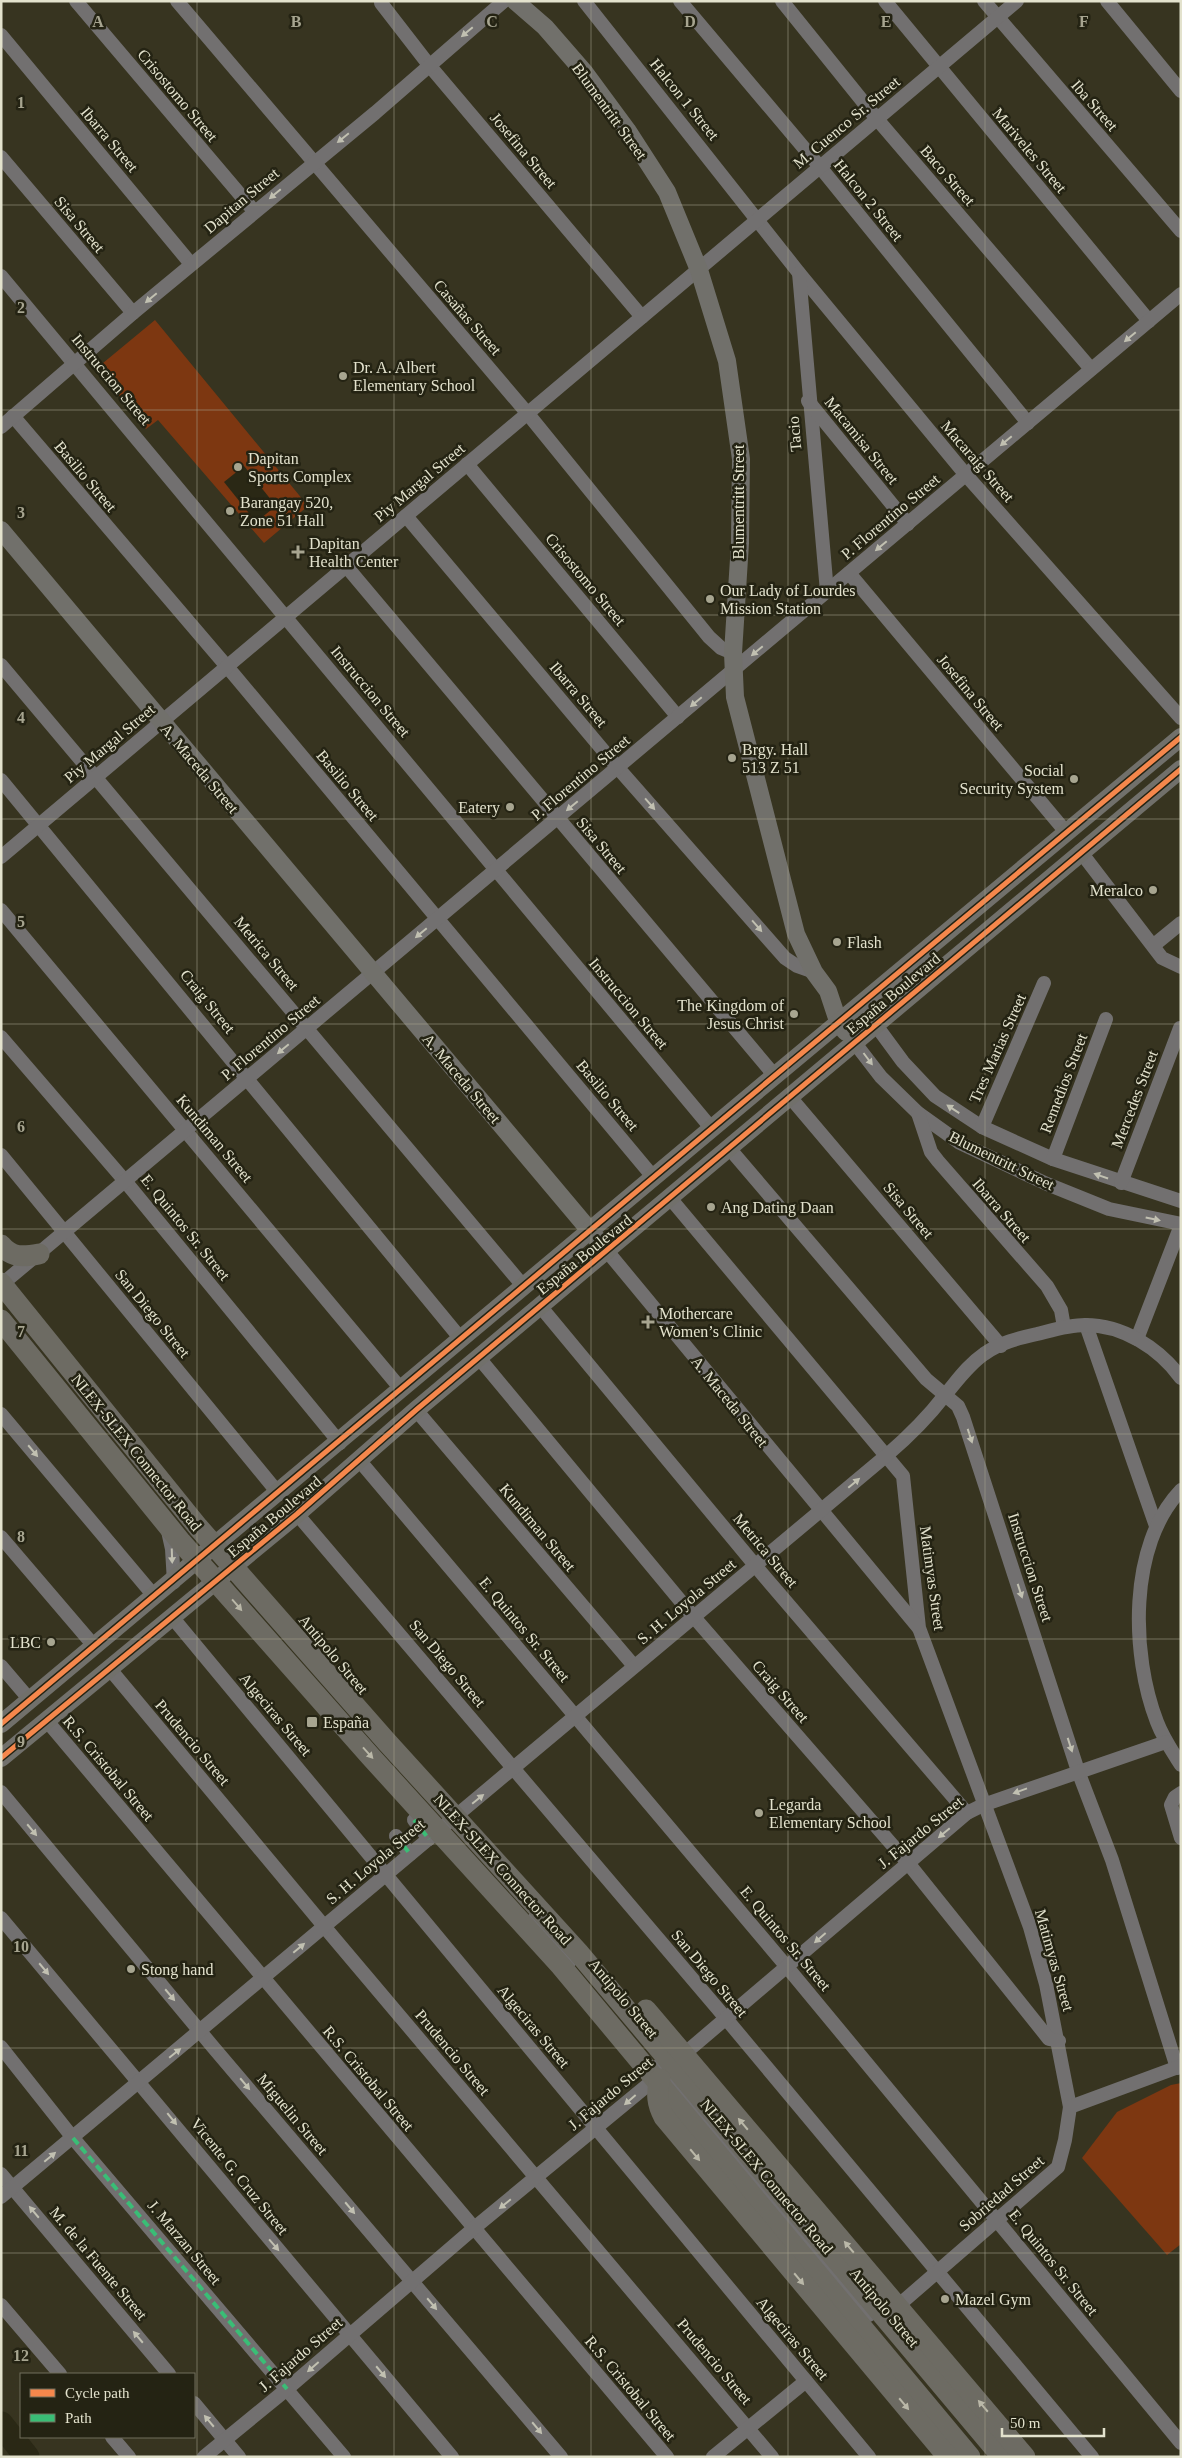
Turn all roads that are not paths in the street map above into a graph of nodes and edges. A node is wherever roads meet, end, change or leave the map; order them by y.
1 (76, 1) edge
2 (177, 1) edge
3 (504, 1) edge
4 (515, 1) edge
5 (584, 1) edge
6 (680, 1) edge
7 (782, 1) edge
8 (885, 1) edge
9 (984, 1) edge
10 (1017, 1) edge
11 (1106, 1) edge
12 (381, 3) dead end
13 (998, 17) junction
14 (1, 35) edge
15 (429, 65) junction
16 (939, 67) junction
17 (1181, 91) edge
18 (877, 119) junction
19 (1, 158) edge
20 (312, 163) junction
21 (820, 167) junction
22 (254, 212) junction
23 (758, 220) junction
24 (1181, 231) edge
25 (191, 264) junction
26 (699, 270) junction
27 (798, 273) junction
28 (1, 276) edge
29 (1181, 294) edge
30 (133, 313) junction
31 (642, 317) junction
32 (1149, 321) junction
33 (75, 362) junction
34 (1091, 370) junction
35 (808, 401) junction
36 (528, 414) junction
37 (13, 416) junction
38 (1028, 423) junction
39 (1, 427) edge
40 (468, 464) junction
41 (966, 475) junction
42 (406, 516) junction
43 (908, 524) junction
44 (1, 530) edge
45 (346, 566) junction
46 (849, 574) junction
47 (827, 592) junction
48 (286, 617) junction
49 (733, 653) junction
50 (1, 665) edge
51 (226, 667) junction
52 (734, 670) junction
53 (678, 717) junction
54 (1181, 718) edge
55 (161, 721) junction
56 (1181, 738) edge
57 (618, 768) junction
58 (1181, 768) edge
59 (97, 776) junction
60 (1, 780) edge
61 (557, 819) junction
62 (40, 824) junction
63 (1066, 832) junction
64 (1080, 851) junction
65 (1, 856) edge
66 (496, 870) junction
67 (1, 910) edge
68 (438, 919) junction
69 (1181, 923) edge
70 (1154, 945) junction
71 (1181, 967) edge
72 (814, 972) junction
73 (374, 973) junction
74 (1044, 983) dead end
75 (828, 991) junction
76 (860, 1005) junction
77 (1106, 1019) dead end
78 (839, 1024) junction
79 (875, 1024) junction
80 (1180, 1028) edge
81 (307, 1029) junction
82 (1, 1037) edge
83 (854, 1042) junction
84 (775, 1076) junction
85 (248, 1078) junction
86 (790, 1097) junction
87 (918, 1112) junction
88 (982, 1127) junction
89 (712, 1129) junction
90 (186, 1130) junction
91 (729, 1148) junction
92 (1, 1155) edge
93 (1053, 1159) junction
94 (654, 1178) junction
95 (125, 1181) junction
96 (1121, 1183) junction
97 (670, 1198) junction
98 (1181, 1201) edge
99 (1181, 1225) edge
100 (590, 1231) junction
101 (65, 1232) junction
102 (1, 1245) edge
103 (606, 1251) junction
104 (39, 1254) junction
105 (1, 1285) edge
106 (524, 1287) junction
107 (540, 1306) junction
108 (1, 1321) edge
109 (1086, 1325) junction
110 (1064, 1327) junction
111 (461, 1339) junction
112 (1137, 1339) junction
113 (1001, 1346) junction
114 (479, 1358) junction
115 (1181, 1378) edge
116 (401, 1390) junction
117 (945, 1396) junction
118 (416, 1410) junction
119 (1, 1414) edge
120 (340, 1443) junction
121 (888, 1455) junction
122 (359, 1460) junction
123 (1181, 1490) edge
124 (279, 1494) junction
125 (821, 1511) junction
126 (297, 1514) junction
127 (1156, 1526) junction
128 (1, 1537) edge
129 (220, 1543) junction
130 (236, 1564) junction
131 (756, 1566) junction
132 (174, 1582) junction
133 (155, 1597) junction
134 (693, 1616) junction
135 (172, 1617) junction
136 (919, 1628) junction
137 (95, 1648) junction
138 (1, 1666) edge
139 (634, 1666) junction
140 (109, 1668) junction
141 (30, 1700) junction
142 (576, 1715) junction
143 (47, 1721) junction
144 (1, 1724) edge
145 (1166, 1742) junction
146 (1, 1758) edge
147 (1181, 1765) edge
148 (515, 1769) junction
149 (1078, 1771) junction
150 (1, 1792) edge
151 (1181, 1793) edge
152 (983, 1804) junction
153 (968, 1814) junction
154 (414, 1820) dead end
155 (452, 1820) junction
156 (396, 1836) dead end
157 (1181, 1838) edge
158 (429, 1839) junction
159 (410, 1854) junction
160 (908, 1864) junction
161 (386, 1874) junction
162 (1, 1918) edge
163 (324, 1926) junction
164 (787, 1967) junction
165 (263, 1978) junction
166 (726, 2018) junction
167 (201, 2032) junction
168 (1059, 2041) junction
169 (1, 2047) edge
170 (1179, 2067) edge
171 (663, 2072) junction
172 (140, 2082) junction
173 (1070, 2107) junction
174 (596, 2128) junction
175 (73, 2138) junction
176 (1, 2174) edge
177 (536, 2178) junction
178 (12, 2188) junction
179 (1, 2197) edge
180 (997, 2220) junction
181 (473, 2229) junction
182 (936, 2272) junction
183 (412, 2281) junction
184 (1, 2305) edge
185 (876, 2324) junction
186 (350, 2335) junction
187 (59, 2373) edge
188 (168, 2373) edge
189 (806, 2381) junction
190 (287, 2389) junction
191 (195, 2404) edge
192 (748, 2428) junction
193 (113, 2438) edge
194 (224, 2440) junction
195 (1181, 2443) edge
196 (129, 2457) edge
197 (204, 2457) edge
198 (239, 2457) edge
199 (344, 2457) edge
200 (452, 2457) edge
201 (561, 2457) edge
202 (667, 2457) edge
203 (713, 2457) edge
204 (772, 2457) edge
205 (869, 2457) edge
206 (948, 2457) edge
207 (970, 2457) edge
208 (988, 2457) edge
209 (1002, 2457) edge
210 (1025, 2457) edge
211 (1092, 2457) edge

1 - 22 street, Crisostomo Street
2 - 20 street, Casañas Street
3 -> 15 street, Dapitan Street
4 - 26 main road, Blumentritt Street
5 - 23 street, Halcon 1 Street
6 - 21 street, Halcon 2 Street
7 - 18 street, Baco Street
8 - 16 street, Mariveles Street
9 - 13 street, Iba Street
10 - 13 street, M. Cuenco Sr. Street
11 - 17 street
12 - 15 street, Josefina Street
13 - 16 street, M. Cuenco Sr. Street
13 - 24 street, Iba Street
14 - 25 street, Ibarra Street
15 -> 20 street, Dapitan Street
15 - 31 street, Josefina Street
16 - 18 street, M. Cuenco Sr. Street
16 - 32 street, Mariveles Street
18 - 21 street, M. Cuenco Sr. Street
18 - 34 street, Baco Street
19 - 30 street, Sisa Street
20 -> 22 street, Dapitan Street
20 - 36 street, Casañas Street
21 - 23 street, M. Cuenco Sr. Street
21 - 38 street, Halcon 2 Street
22 - 25 street, Dapitan Street
23 - 26 street, M. Cuenco Sr. Street
23 - 27 street, Macaraig Street
25 -> 30 street, Dapitan Street
26 - 31 street, Piy Margal Street
26 - 49 main road, Blumentritt Street
27 - 35 street, Tacio
27 - 41 street, Macaraig Street
28 - 33 street, Instruccion Street
29 - 32 street, P. Florentino Street
30 - 33 street, Dapitan Street
31 - 36 street, Piy Margal Street
32 -> 34 street, P. Florentino Street
33 - 37 street, Dapitan Street
33 - 48 street, Instruccion Street
34 - 38 street, P. Florentino Street
35 - 43 street, Macamisa Street
35 - 47 street, Tacio
36 - 40 street, Piy Margal Street
36 - 49 street, Casañas Street
37 - 39 street, Dapitan Street
37 - 51 street, Basilio Street
38 -> 41 street, P. Florentino Street
40 - 42 street, Piy Margal Street
40 - 53 street, Crisostomo Street
41 - 43 street, P. Florentino Street
41 - 54 street, Macaraig Street
42 - 45 street, Piy Margal Street
42 - 57 street, Ibarra Street
43 -> 46 street, P. Florentino Street
44 - 55 main road, A. Maceda Street
45 - 48 street, Piy Margal Street
45 - 61 street, Sisa Street
46 - 47 street, P. Florentino Street
46 - 63 street, Josefina Street
47 -> 52 street, P. Florentino Street
48 - 51 street, Piy Margal Street
48 - 66 street, Instruccion Street
49 - 52 main road, Blumentritt Street
50 - 59 street, Metrica Street
51 - 55 street, Piy Margal Street
51 - 68 street, Basilio Street
52 -> 53 street, P. Florentino Street
52 - 72 main road, Blumentritt Street
53 - 57 street, P. Florentino Street
55 - 59 street, Piy Margal Street
55 - 73 main road, A. Maceda Street
56 - 63 main road, España Boulevard
57 -> 61 street, P. Florentino Street
57 -> 72 street, Ibarra Street
58 - 64 main road, España Boulevard
59 - 62 street, Piy Margal Street
59 - 81 street, Metrica Street
60 - 62 street, Craig Street
61 - 66 street, P. Florentino Street
61 - 84 street, Sisa Street
62 - 65 street, Piy Margal Street
62 - 85 street, Craig Street
63 - 76 main road, España Boulevard
64 - 70 street
64 - 79 main road, España Boulevard
66 - 68 street, P. Florentino Street
66 - 89 street, Instruccion Street
67 - 90 street, Kundiman Street
68 -> 73 street, P. Florentino Street
68 - 94 street, Basilio Street
69 - 70 street
70 - 71 street
72 - 75 main road, Blumentritt Street
73 - 81 street, P. Florentino Street
73 - 100 main road, A. Maceda Street
74 - 88 street, Tres Marias Street
75 - 76 main road, Blumentritt Street
75 - 78 main road, Blumentritt Street
76 - 78 main road, España Boulevard
76 - 79 main road, Blumentritt Street
77 - 93 street, Remedios Street
78 - 83 main road, Blumentritt Street
78 - 84 main road, España Boulevard
79 - 83 main road, España Boulevard
88 -> 79 street, Blumentritt Street
80 - 96 street, Mercedes Street
81 -> 85 street, P. Florentino Street
81 - 106 street, Metrica Street
82 - 95 street, E. Quintos Sr. Street
83 - 86 main road, España Boulevard
83 -> 87 street, Blumentritt Street
84 - 89 main road, España Boulevard
85 - 90 street, P. Florentino Street
85 - 111 street, Craig Street
86 - 91 main road, España Boulevard
86 - 113 street, Sisa Street
87 -> 99 street, Blumentritt Street
87 - 110 street, Ibarra Street
88 - 93 street, Blumentritt Street
89 - 94 main road, España Boulevard
90 - 95 street, P. Florentino Street
90 - 116 street, Kundiman Street
91 - 97 main road, España Boulevard
91 - 117 street, Instruccion Street
92 - 101 street, San Diego Street
96 -> 93 street, Blumentritt Street
94 - 100 main road, España Boulevard
95 - 101 street, P. Florentino Street
95 - 120 street, E. Quintos Sr. Street
96 - 98 street, Blumentritt Street
97 - 103 main road, España Boulevard
97 - 121 street
99 - 112 street
100 - 103 main road, A. Maceda Street
100 - 106 main road, España Boulevard
101 - 104 street, P. Florentino Street
101 - 124 street, San Diego Street
102 - 104 highway
103 - 107 main road, España Boulevard
103 - 125 street, A. Maceda Street
104 - 105 street, P. Florentino Street
105 - 129 street, Antipolo Street
105 - 209 highway, NLEX-SLEX Connector Road
106 - 111 main road, España Boulevard
107 - 114 main road, España Boulevard
107 - 131 street, Metrica Street
108 -> 132 street
108 -> 207 highway, NLEX-SLEX Connector Road
109 - 110 street
109 - 112 street
109 - 127 street
110 - 113 street
111 - 116 main road, España Boulevard
112 - 115 street
113 - 117 street
114 - 118 main road, España Boulevard
114 - 134 street, Craig Street
116 - 120 main road, España Boulevard
117 - 121 street
117 -> 149 street, Instruccion Street
118 - 122 main road, España Boulevard
118 - 139 street, Kundiman Street
119 -> 133 street
120 - 124 main road, España Boulevard
125 -> 121 street, S. H. Loyola Street
121 - 136 street, Matimyas Street
122 - 126 main road, España Boulevard
122 - 142 street, E. Quintos Sr. Street
123 - 127 street
124 - 129 main road, España Boulevard
125 - 131 street, S. H. Loyola Street
125 - 136 street, A. Maceda Street
126 - 130 main road, España Boulevard
126 - 148 street, San Diego Street
127 - 145 street
128 - 137 street
129 - 130 street, Antipolo Street
129 - 132 main road, España Boulevard
130 - 135 main road, España Boulevard
130 - 155 street, Antipolo Street
131 - 134 street, S. H. Loyola Street
131 - 153 street, Metrica Street
132 - 133 main road, España Boulevard
133 - 137 main road, España Boulevard
134 - 139 street, S. H. Loyola Street
134 - 160 street, Craig Street
135 - 140 main road, España Boulevard
135 - 161 street, Algeciras Street
136 - 152 street, Matimyas Street
137 - 141 main road, España Boulevard
138 - 141 street
139 - 142 street, S. H. Loyola Street
140 - 143 main road, España Boulevard
140 - 163 street, Prudencio Street
141 - 144 main road, España Boulevard
142 - 148 street, S. H. Loyola Street
142 - 164 street, E. Quintos Sr. Street
143 - 146 main road, España Boulevard
143 - 165 street, R.S. Cristobal Street
145 - 147 street
145 - 149 street, J. Fajardo Street
155 -> 148 street, S. H. Loyola Street
148 - 166 street, San Diego Street
149 -> 152 street, J. Fajardo Street
149 - 170 street, Instruccion Street
150 -> 167 street, Miguelin Street
151 - 157 street
152 - 153 street, J. Fajardo Street
152 - 168 street, Matimyas Street
153 -> 160 street, J. Fajardo Street
154 - 158 street
155 - 158 street, S. H. Loyola Street
155 - 171 street, Antipolo Street
210 -> 155 highway
156 - 159 street
158 - 159 street, S. H. Loyola Street
159 - 161 street, S. H. Loyola Street
160 -> 164 street, J. Fajardo Street
160 - 168 street, Craig Street
161 - 163 street, S. H. Loyola Street
161 - 174 street, Algeciras Street
162 -> 172 street, Vicente G. Cruz Street
165 -> 163 street, S. H. Loyola Street
163 - 177 street, Prudencio Street
164 - 166 street, J. Fajardo Street
164 - 180 street, E. Quintos Sr. Street
165 - 167 street, S. H. Loyola Street
165 - 181 street, R.S. Cristobal Street
166 - 171 street, J. Fajardo Street
166 - 182 street, San Diego Street
172 -> 167 street, S. H. Loyola Street
167 -> 183 street, Miguelin Street
168 - 173 street, Matimyas Street
169 - 175 street, J. Marzan Street
170 - 173 street
171 -> 174 street, J. Fajardo Street
171 - 185 street, Antipolo Street
171 -> 206 highway
172 - 175 street, S. H. Loyola Street
172 -> 186 street, Vicente G. Cruz Street
173 - 180 street, Sobriedad Street
174 - 177 street, J. Fajardo Street
174 - 189 street, Algeciras Street
178 -> 175 street, S. H. Loyola Street
175 - 190 street, J. Marzan Street
176 - 178 street, M. de la Fuente Street
177 -> 181 street, J. Fajardo Street
177 - 192 street, Prudencio Street
178 - 179 street, S. H. Loyola Street
188 -> 178 street, M. de la Fuente Street
180 - 182 street, Sobriedad Street
180 - 195 street, E. Quintos Sr. Street
181 - 183 street, J. Fajardo Street
181 - 202 street, R.S. Cristobal Street
182 - 185 street, Sobriedad Street
182 - 211 street, San Diego Street
183 - 186 street, J. Fajardo Street
183 -> 201 street, Miguelin Street
184 - 187 street
185 - 208 street, Antipolo Street
186 -> 190 street, J. Fajardo Street
186 -> 200 street, Vicente G. Cruz Street
189 - 192 street
189 - 205 street, Algeciras Street
190 - 194 street, J. Fajardo Street
190 - 199 street, J. Marzan Street
194 -> 191 street
192 - 203 street
192 - 204 street, Prudencio Street
193 - 196 street
194 - 197 street, J. Fajardo Street
194 - 198 street

